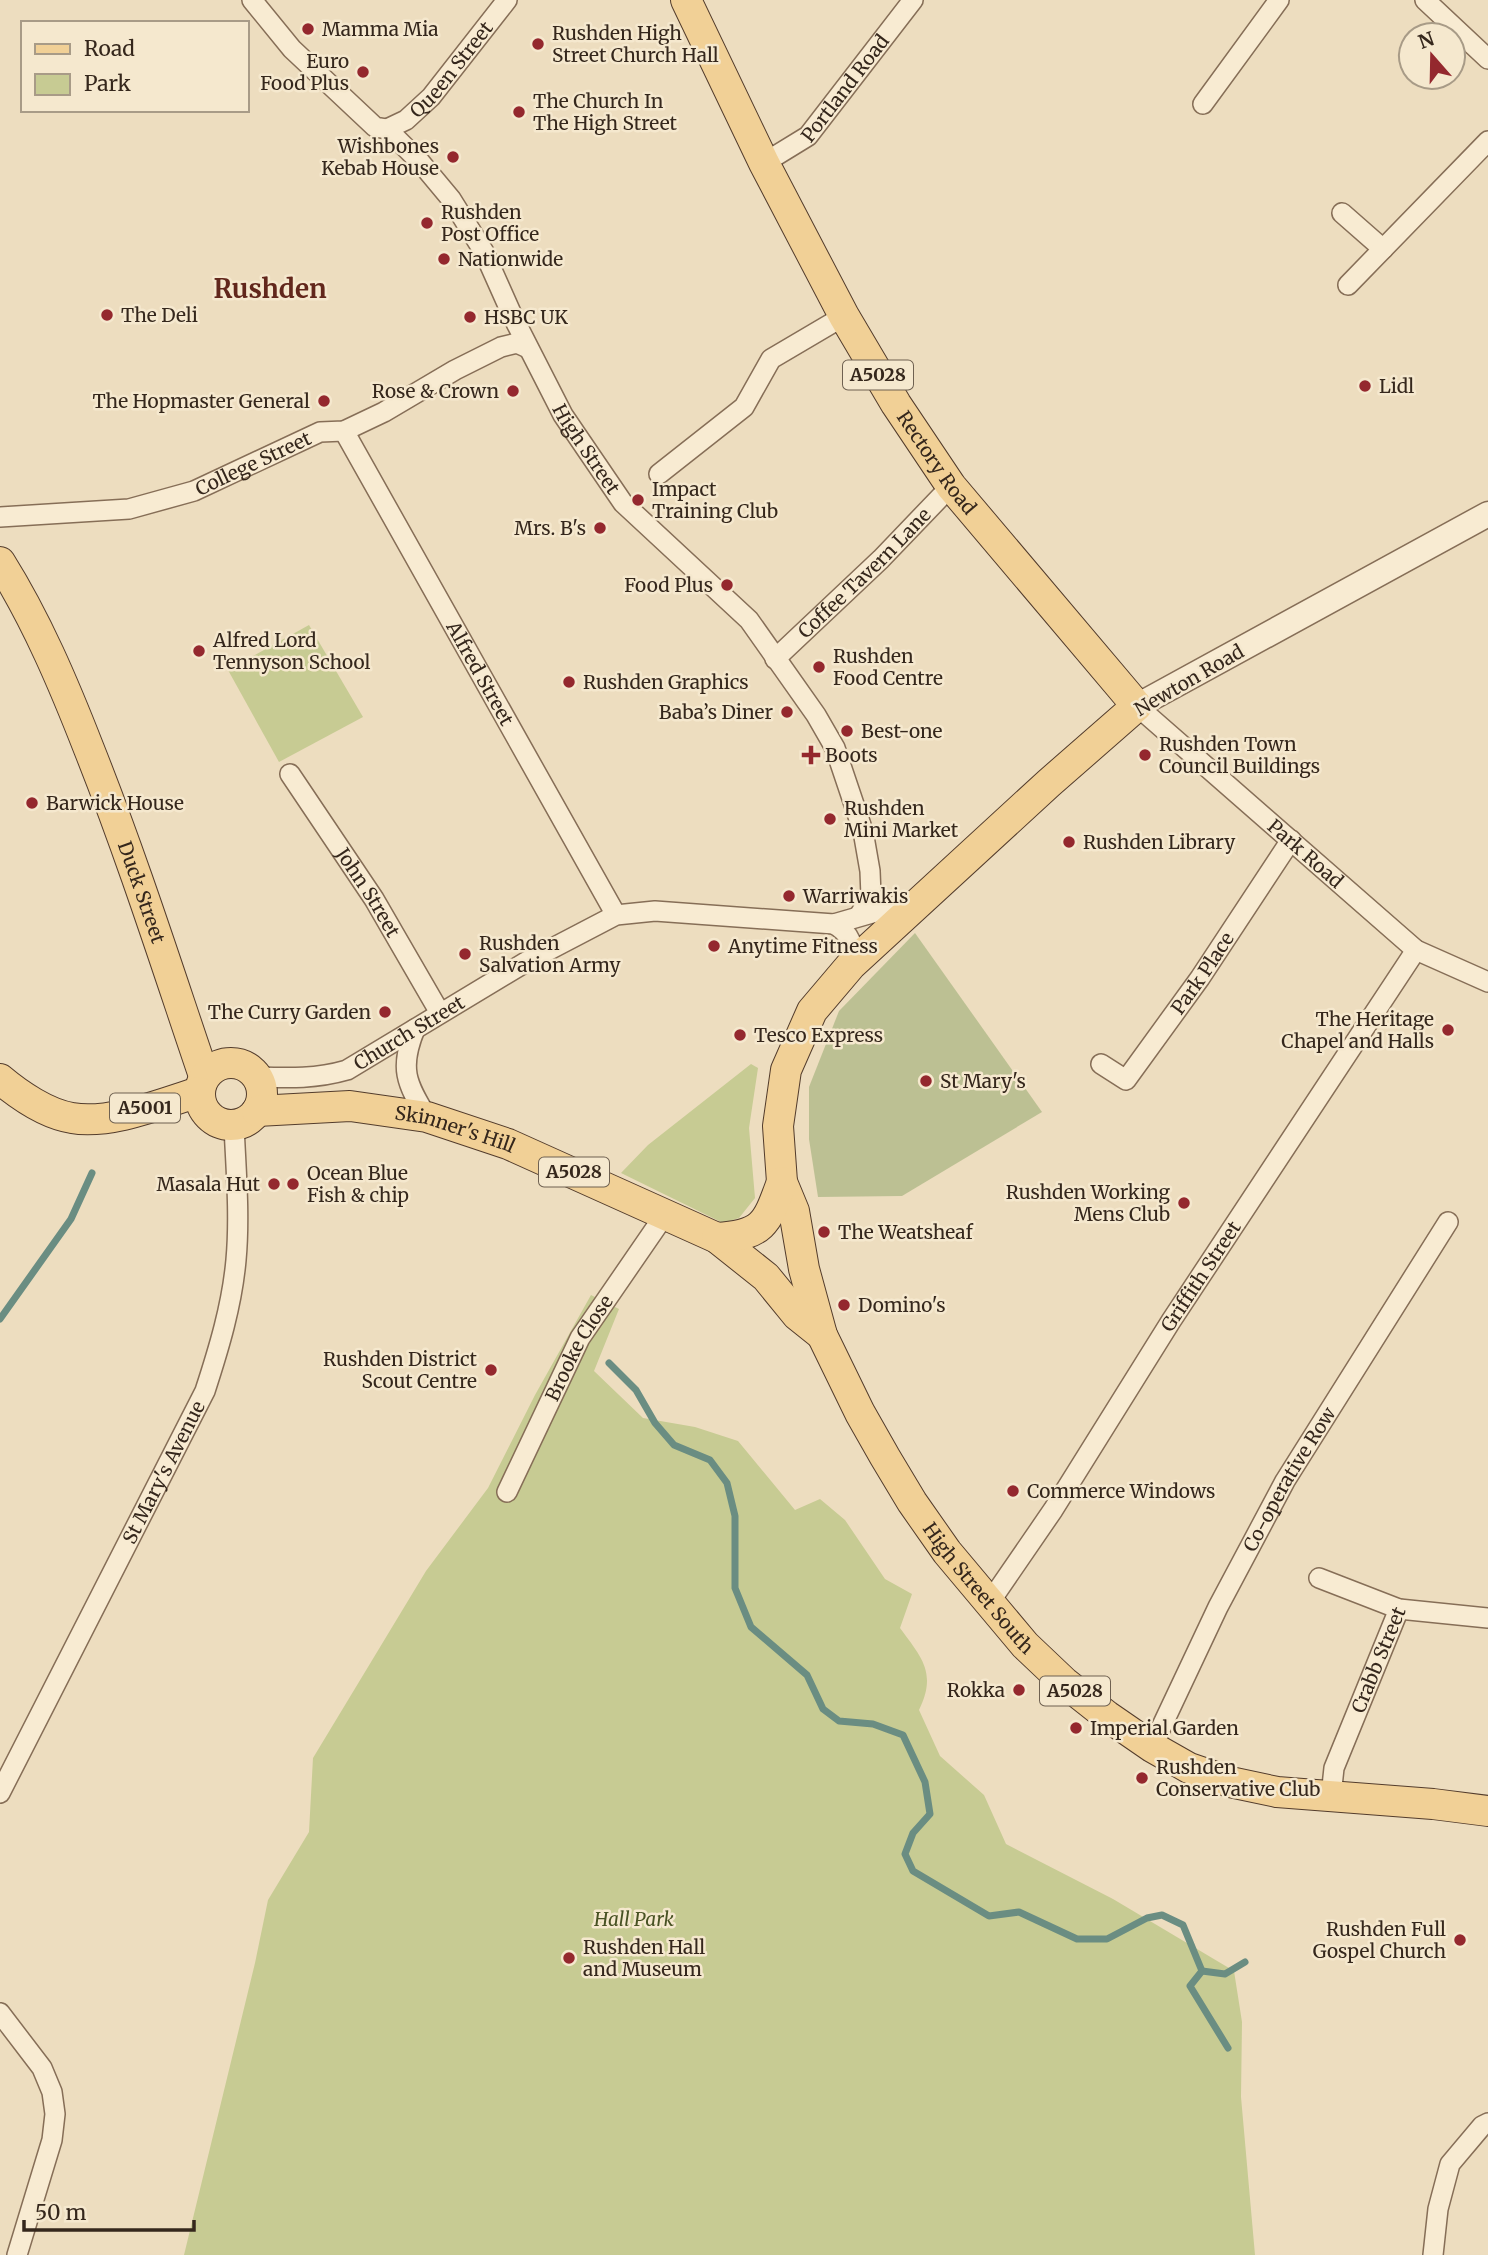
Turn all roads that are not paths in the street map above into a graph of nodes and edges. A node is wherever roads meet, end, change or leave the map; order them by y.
1 (252, 0) edge
2 (507, 0) edge
3 (686, 0) edge
4 (913, 0) edge
5 (1279, 0) edge
6 (1425, 0) edge
7 (1488, 59) edge
8 (1203, 104) dead end
9 (387, 129) junction
10 (1488, 141) edge
11 (764, 163) junction
12 (1342, 213) dead end
13 (1383, 250) junction
14 (1348, 285) dead end
15 (844, 316) junction
16 (528, 348) junction
17 (344, 432) junction
18 (659, 474) dead end
19 (951, 486) junction
20 (1488, 514) edge
21 (0, 517) edge
22 (0, 562) edge
23 (775, 659) junction
24 (1137, 706) junction
25 (290, 774) dead end
26 (1292, 840) junction
27 (927, 897) junction
28 (616, 915) junction
29 (859, 916) junction
30 (834, 924) junction
31 (1416, 950) junction
32 (851, 965) junction
33 (1488, 982) edge
34 (440, 1013) junction
35 (415, 1029) junction
36 (1101, 1064) dead end
37 (257, 1077) junction
38 (0, 1079) edge
39 (202, 1084) junction
40 (427, 1117) junction
41 (246, 1118) junction
42 (782, 1182) junction
43 (666, 1213) junction
44 (1448, 1222) dead end
45 (718, 1238) junction
46 (822, 1335) junction
47 (507, 1492) dead end
48 (1320, 1578) dead end
49 (986, 1601) junction
50 (1399, 1609) junction
51 (1488, 1618) edge
52 (1152, 1747) junction
53 (0, 1793) edge
54 (1331, 1796) junction
55 (1488, 1811) edge
56 (0, 2013) edge
57 (1488, 2123) edge
58 (17, 2255) edge
59 (1433, 2255) edge

1 - 9 street, High Street
2 - 9 street, Queen Street
3 - 11 main road, Rectory Road / A5028
4 - 11 street, Portland Road
5 - 8 street
6 - 7 street
9 - 16 street, High Street
10 - 13 street
11 - 15 main road, Rectory Road / A5028
12 - 13 street
13 - 14 street
15 - 18 street
15 - 19 main road, Rectory Road / A5028
16 - 17 street, College Street
16 - 23 street, High Street
17 - 21 street, College Street
17 - 28 street, Alfred Street
19 - 23 street, Coffee Tavern Lane
19 - 24 main road, Rectory Road / A5028
20 - 24 street, Newton Road
22 - 39 main road, Duck Street
23 - 29 street, High Street
24 - 26 street, Park Road
24 - 27 main road, Newton Road / A5028
25 - 34 street, John Street
26 - 31 street, Park Road
26 - 36 street, Park Place
27 - 29 street, Church Street
27 - 32 main road, A5028
28 - 30 street, Church Street
28 - 34 street, Church Street
29 - 30 street, Church Street
30 - 32 street
31 - 33 street, Park Road
31 - 49 street, Griffith Street
32 - 42 main road, A5028
34 - 35 street, Church Street
35 - 37 street, Church Street
35 - 40 street
37 - 39 main road
37 - 41 main road
38 - 39 main road, A5001
39 - 41 main road
40 - 41 main road, Skinner's Hill / A5028
40 - 43 main road, Skinner's Hill / A5028
41 - 53 street, St Mary's Avenue
42 - 45 main road, A5028
42 - 46 main road, High Street South / A5028
43 - 45 main road, Skinner's Hill / A5028
43 - 47 street, Brooke Close
44 - 52 street, Co-operative Row
45 - 46 main road, Skinner's Hill / A5028
46 - 49 main road, High Street South / A5028
48 - 50 street
49 - 52 main road, High Street South / A5028
50 - 51 street, Crabb Street
50 - 54 street, Crabb Street
52 - 54 main road, High Street South / A5028
54 - 55 main road, High Street South / A5028
56 - 58 street
57 - 59 street

